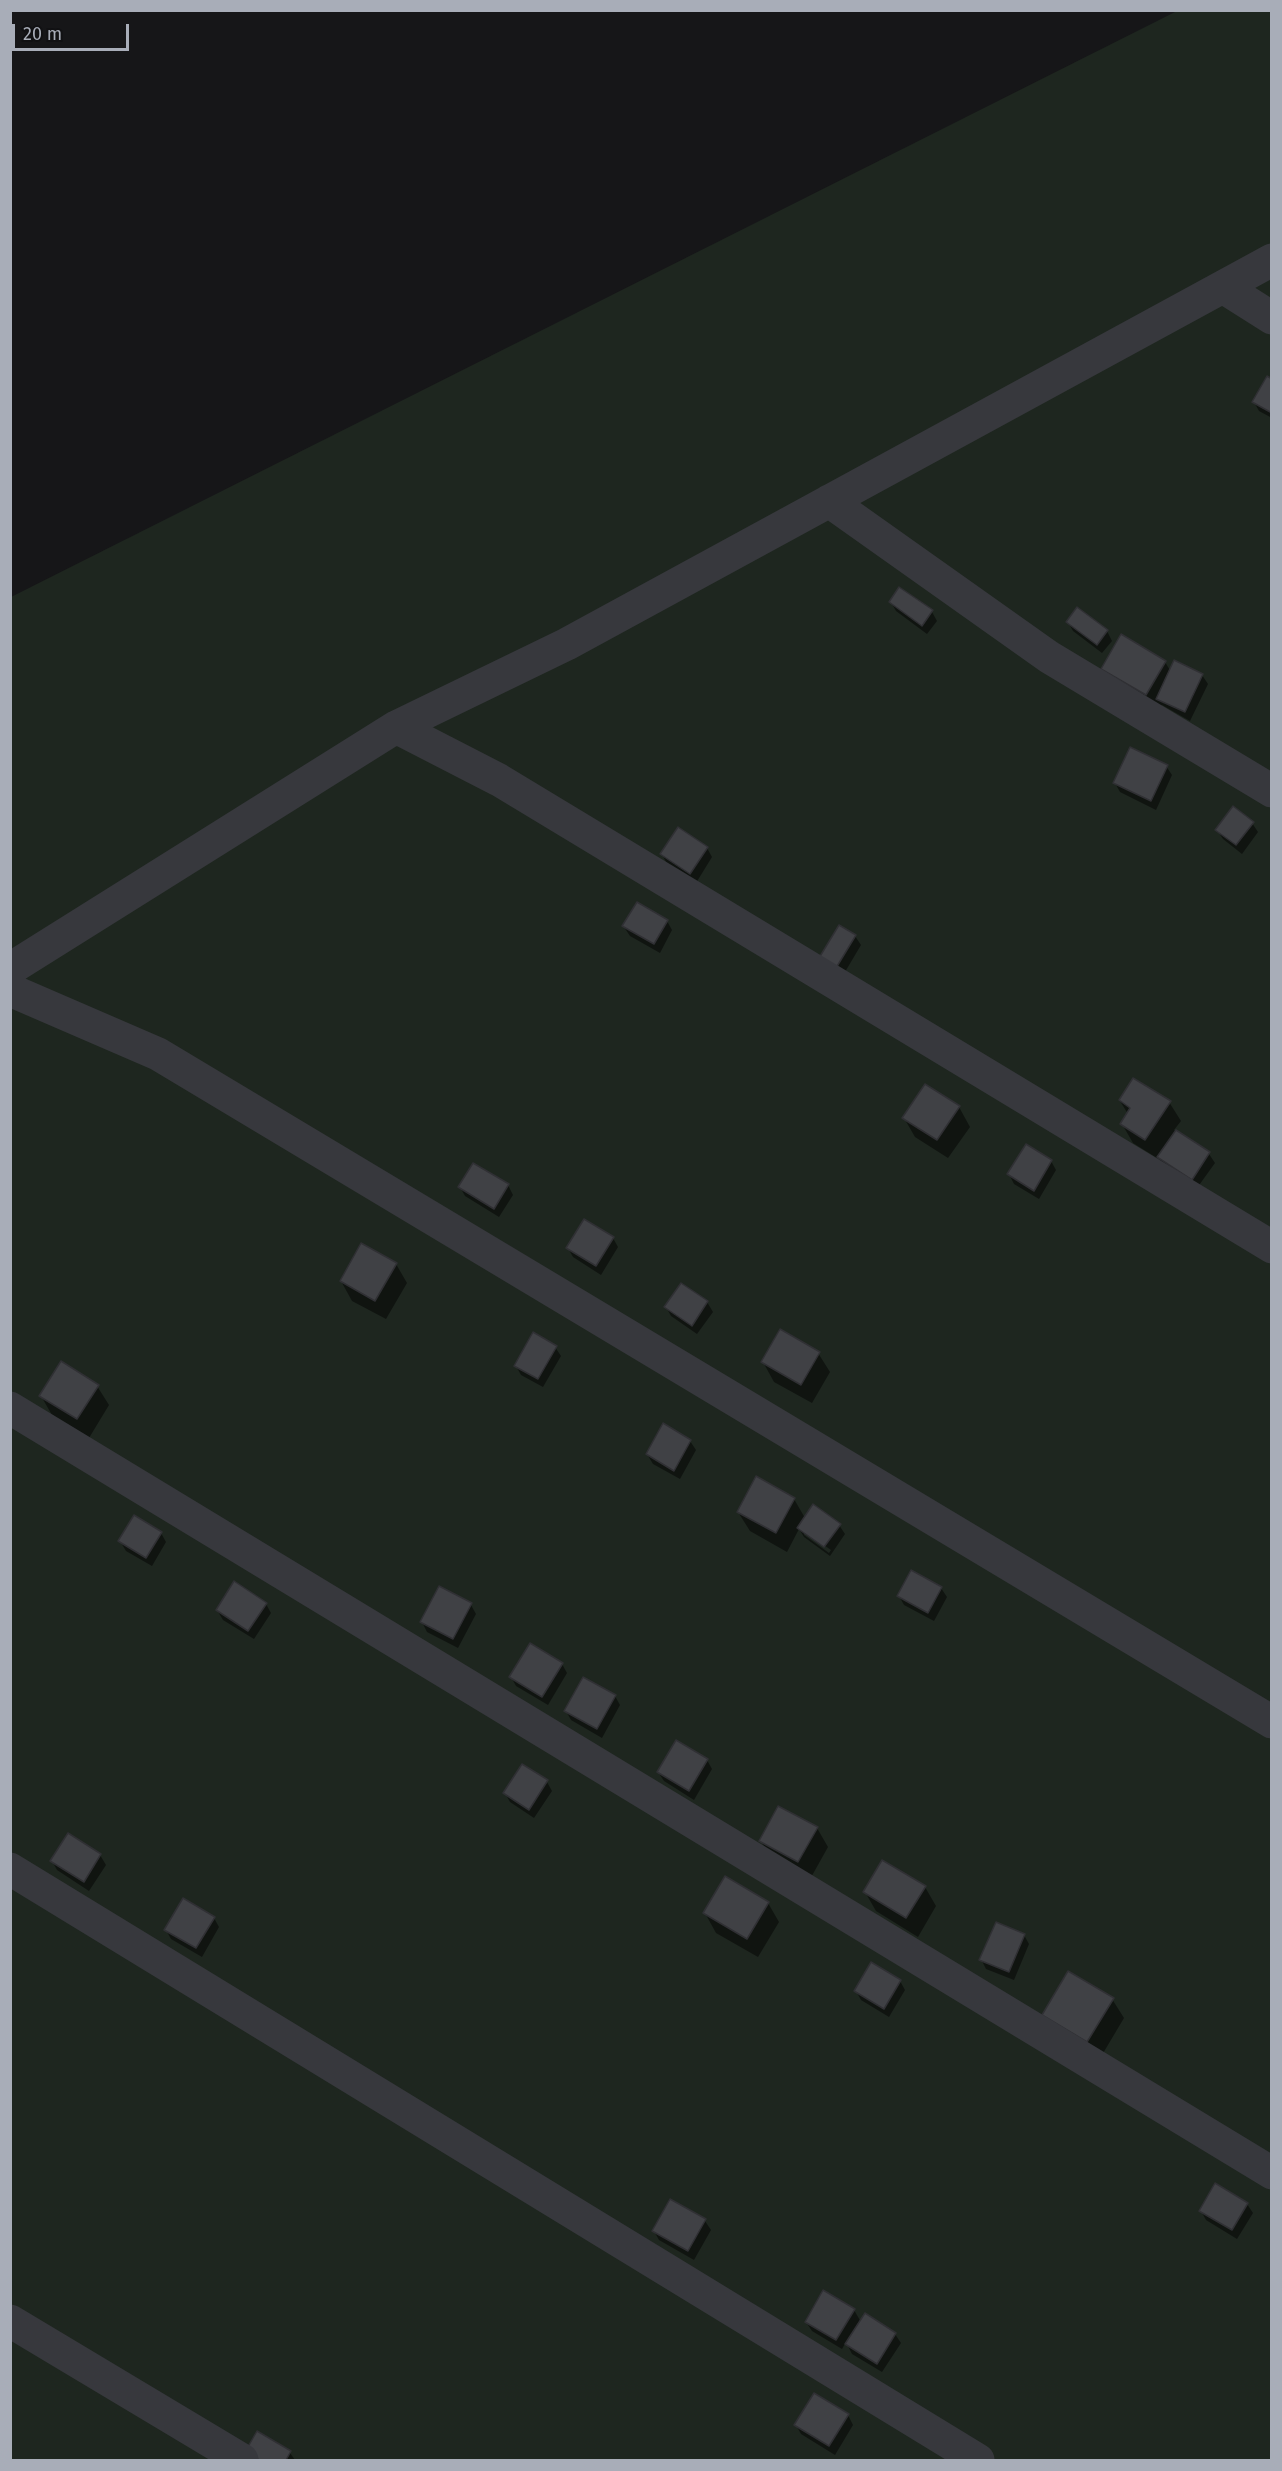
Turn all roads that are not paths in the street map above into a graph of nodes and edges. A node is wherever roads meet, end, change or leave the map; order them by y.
1 (1272, 260) edge
2 (1223, 287) junction
3 (1272, 318) edge
4 (829, 501) junction
5 (396, 727) junction
6 (1272, 791) edge
7 (10, 969) edge
8 (10, 990) edge
9 (1272, 1247) edge
10 (10, 1408) edge
11 (1272, 1722) edge
12 (10, 1869) edge
13 (1272, 2173) edge
14 (10, 2321) edge
15 (242, 2460) edge
16 (978, 2460) edge

1 - 2 street
2 - 3 street
2 - 4 street
4 - 5 street
4 - 6 street
5 - 7 street
5 - 9 street
8 - 11 street
10 - 13 street
12 - 16 street
14 - 15 street

